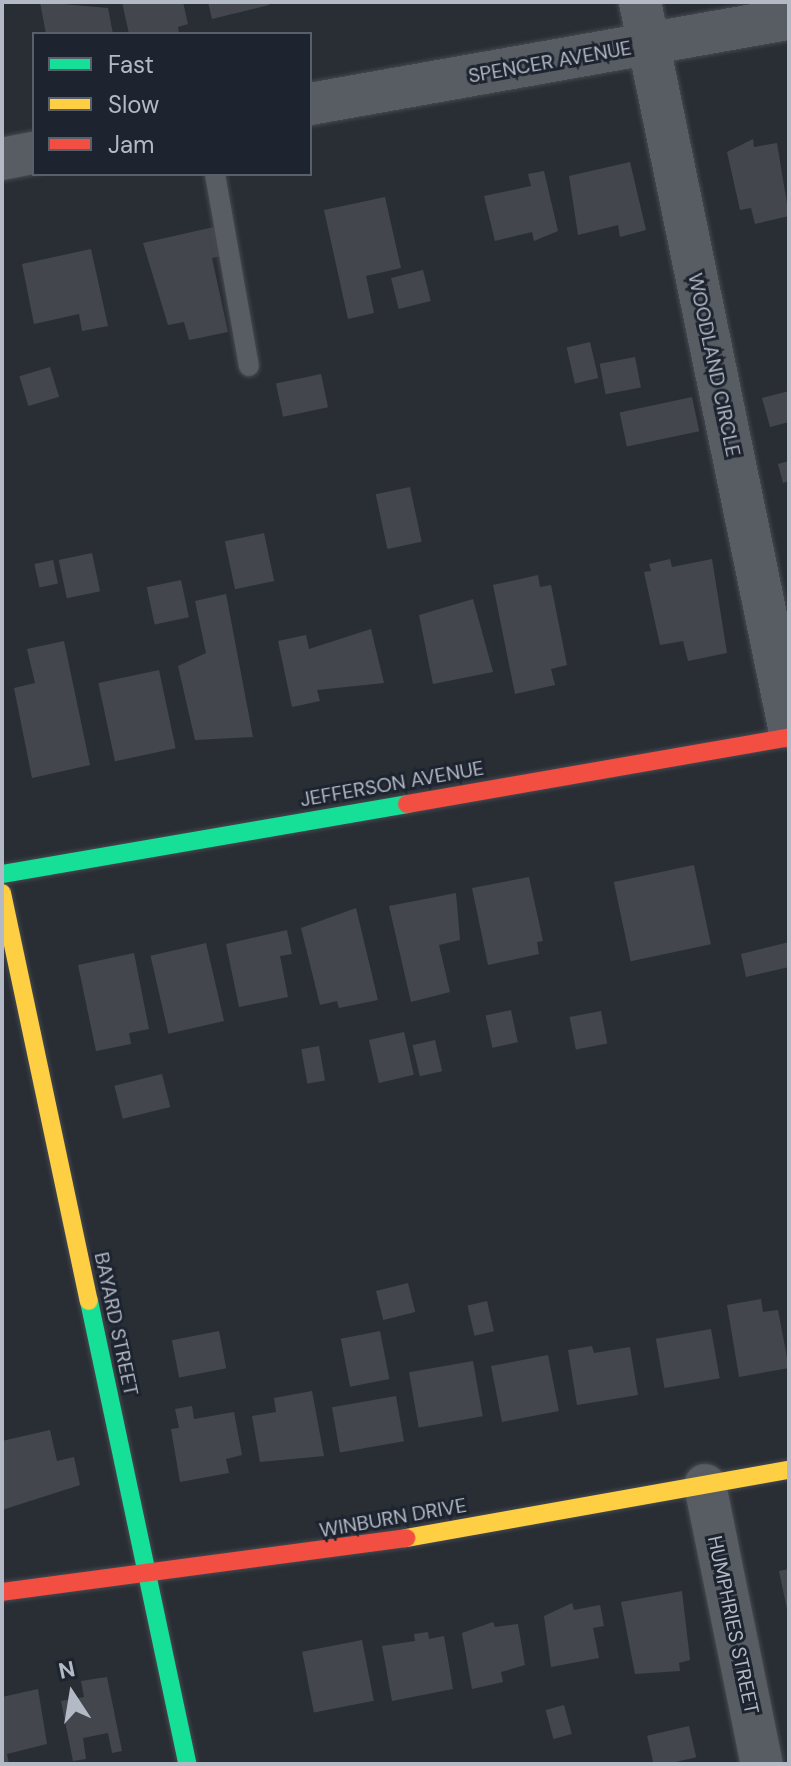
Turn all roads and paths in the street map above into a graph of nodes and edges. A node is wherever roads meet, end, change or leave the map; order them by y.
1 (640, 2) edge
2 (789, 19) edge
3 (649, 44) junction
4 (312, 104) edge
5 (32, 153) edge
6 (2, 159) edge
7 (215, 176) edge
8 (249, 366) dead end
9 (789, 727) edge
10 (789, 737) edge
11 (2, 874) edge
12 (2, 893) edge
13 (789, 1470) edge
14 (705, 1485) junction
15 (148, 1579) junction
16 (2, 1592) edge
17 (187, 1764) edge
18 (762, 1764) edge

1 - 3 street, WOODLAND CIRCLE
2 - 3 street, SPENCER AVENUE
3 - 4 street, SPENCER AVENUE
3 - 9 street, WOODLAND CIRCLE
5 - 6 street
7 - 8 lane
10 - 11 street, JEFFERSON AVENUE
12 - 15 street, BAYARD STREET
13 - 14 street, WINBURN DRIVE
14 - 15 street, WINBURN DRIVE
14 - 18 street, HUMPHRIES STREET
15 - 16 street, WINBURN DRIVE
15 - 17 street, BAYARD STREET

